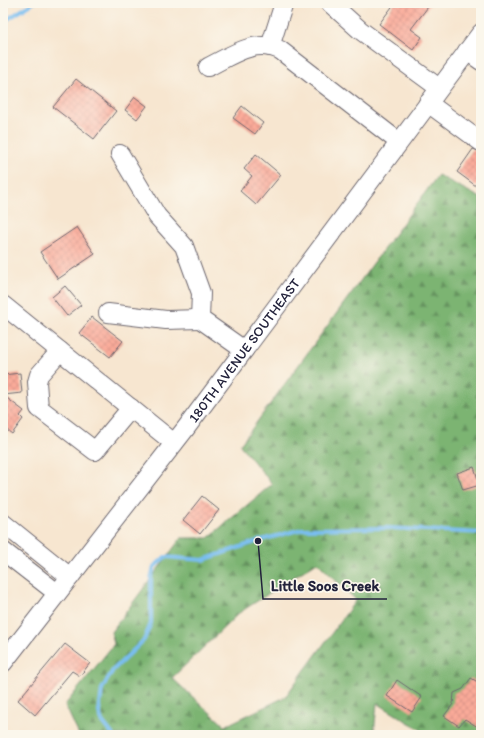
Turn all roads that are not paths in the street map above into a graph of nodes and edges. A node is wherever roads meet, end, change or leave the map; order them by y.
1 (284, 3) edge
2 (330, 3) edge
3 (481, 34) edge
4 (270, 47) junction
5 (474, 56) edge
6 (208, 67) dead end
7 (439, 88) junction
8 (428, 103) junction
9 (400, 142) junction
10 (481, 142) edge
11 (120, 154) dead end
12 (3, 305) edge
13 (108, 313) dead end
14 (200, 319) junction
15 (244, 350) junction
16 (60, 351) junction
17 (131, 408) junction
18 (174, 443) junction
19 (3, 522) edge
20 (3, 551) edge
21 (70, 577) junction
22 (57, 593) junction
23 (3, 663) edge

1 - 4 street
2 - 7 street
3 - 5 street, 180TH AVENUE SOUTHEAST
4 - 6 street
4 - 9 street
5 - 7 street, 180TH AVENUE SOUTHEAST
7 - 8 street, 180TH AVENUE SOUTHEAST
8 - 9 street, 180TH AVENUE SOUTHEAST
8 - 10 street
9 - 15 street, 180TH AVENUE SOUTHEAST
11 - 14 street
12 - 16 street
13 - 14 street
14 - 15 street
15 - 18 street, 180TH AVENUE SOUTHEAST
16 - 17 street
16 - 17 street
17 - 18 street
18 - 21 street, 180TH AVENUE SOUTHEAST
19 - 21 street
20 - 22 street
21 - 22 street, 180TH AVENUE SOUTHEAST
22 - 23 street, 180TH AVENUE SOUTHEAST

